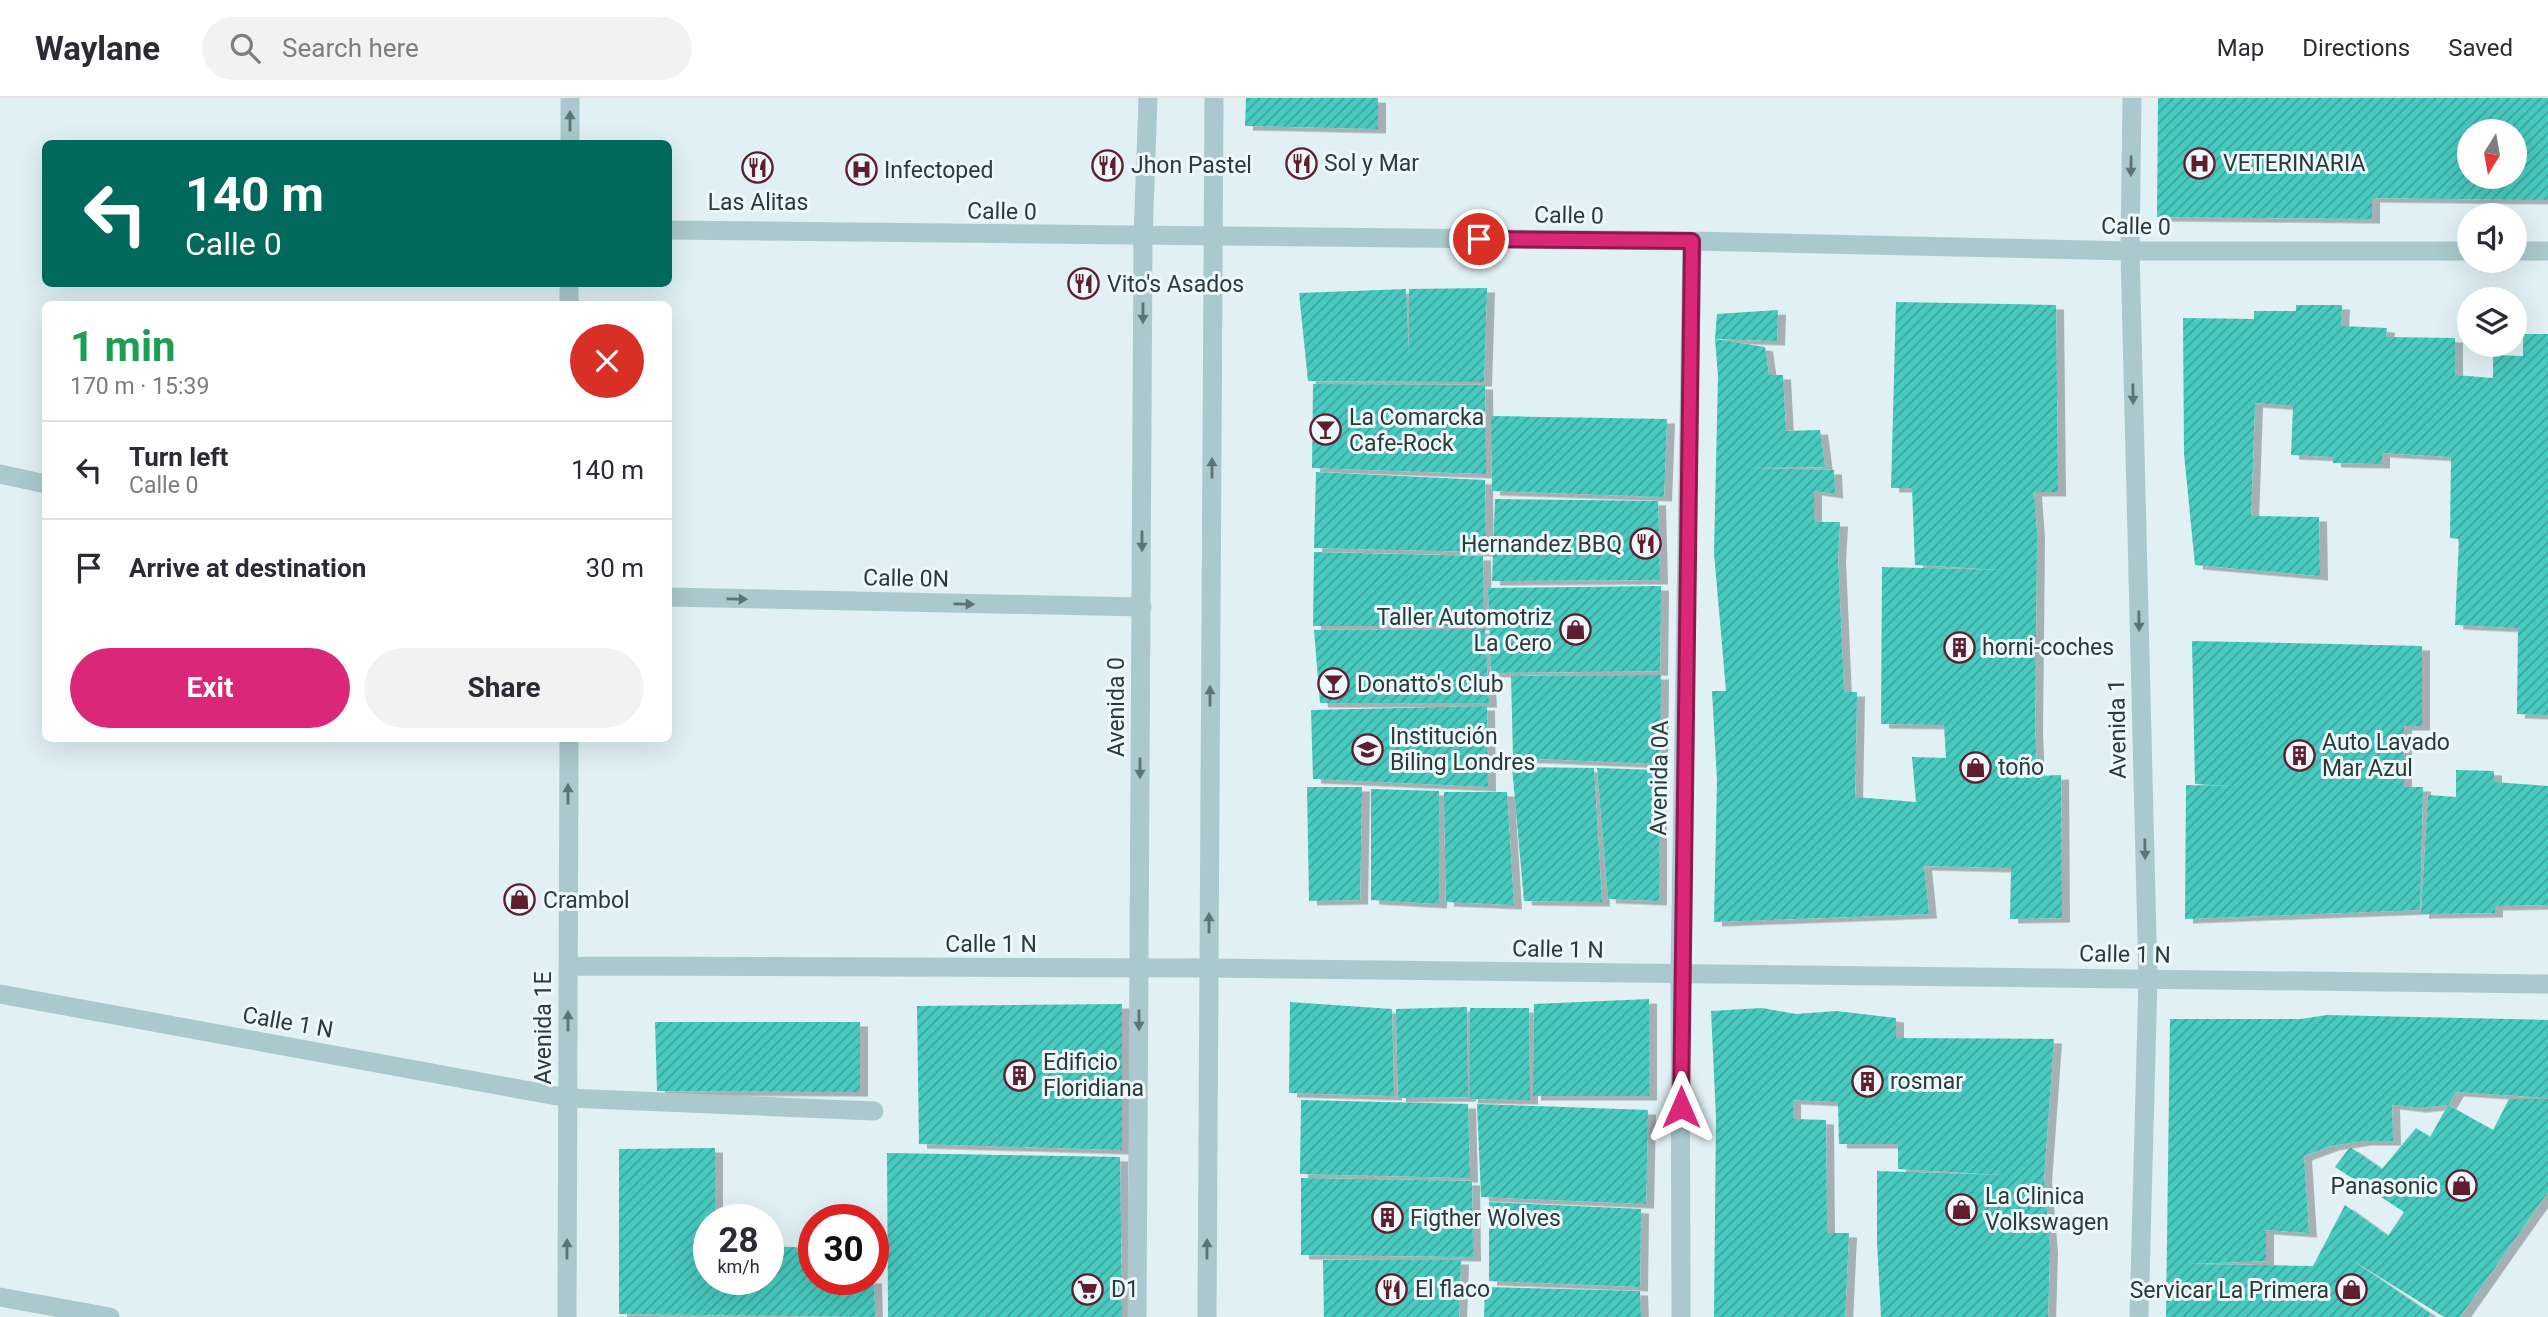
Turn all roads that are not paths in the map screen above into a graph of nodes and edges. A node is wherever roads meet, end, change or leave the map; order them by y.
1 (570, 98) edge
2 (1147, 98) edge
3 (1214, 98) edge
4 (2132, 98) edge
5 (569, 140) edge
6 (672, 230) edge
7 (1213, 236) junction
8 (1144, 237) junction
9 (1692, 241) junction
10 (2130, 251) junction
11 (2457, 251) edge
12 (2527, 251) edge
13 (2548, 251) edge
14 (0, 474) edge
15 (42, 483) edge
16 (672, 597) edge
17 (1142, 607) junction
18 (569, 742) edge
19 (568, 966) junction
20 (1208, 968) junction
21 (1139, 969) junction
22 (1680, 975) junction
23 (2148, 979) junction
24 (2548, 984) edge
25 (0, 994) edge
26 (568, 1098) junction
27 (874, 1111) dead end
28 (0, 1297) edge
29 (110, 1317) edge
30 (567, 1317) edge
31 (1137, 1317) edge
32 (1207, 1317) edge
33 (1681, 1317) edge
34 (2139, 1317) edge

5 -> 1 street
2 - 8 street, Avenida 0
3 - 7 street
4 -> 10 street, Avenida 1
6 - 8 street, Calle 0
7 - 8 street, Calle 0
7 - 9 street, Calle 0
20 -> 7 street
8 -> 17 street, Avenida 0
9 - 10 street, Calle 0
9 - 22 street, Avenida 0A
10 - 11 street, Calle 0
10 -> 23 street, Avenida 1
12 - 13 street
14 - 15 street
16 -> 17 street, Calle 0N
17 -> 21 street, Avenida 0
19 -> 18 street, Avenida 1E
19 - 21 street, Calle 1 N
26 -> 19 street, Avenida 1E
20 - 21 street, Calle 1 N
20 - 22 street, Calle 1 N
32 -> 20 street
21 -> 31 street, Avenida 0
22 - 23 street, Calle 1 N
22 - 33 street, Avenida 0A
23 - 24 street, Calle 1 N
23 - 34 street, Avenida 1
25 - 26 street, Calle 1 N
26 - 27 street, Calle 1 N
30 -> 26 street, Avenida 1E
28 - 29 street

